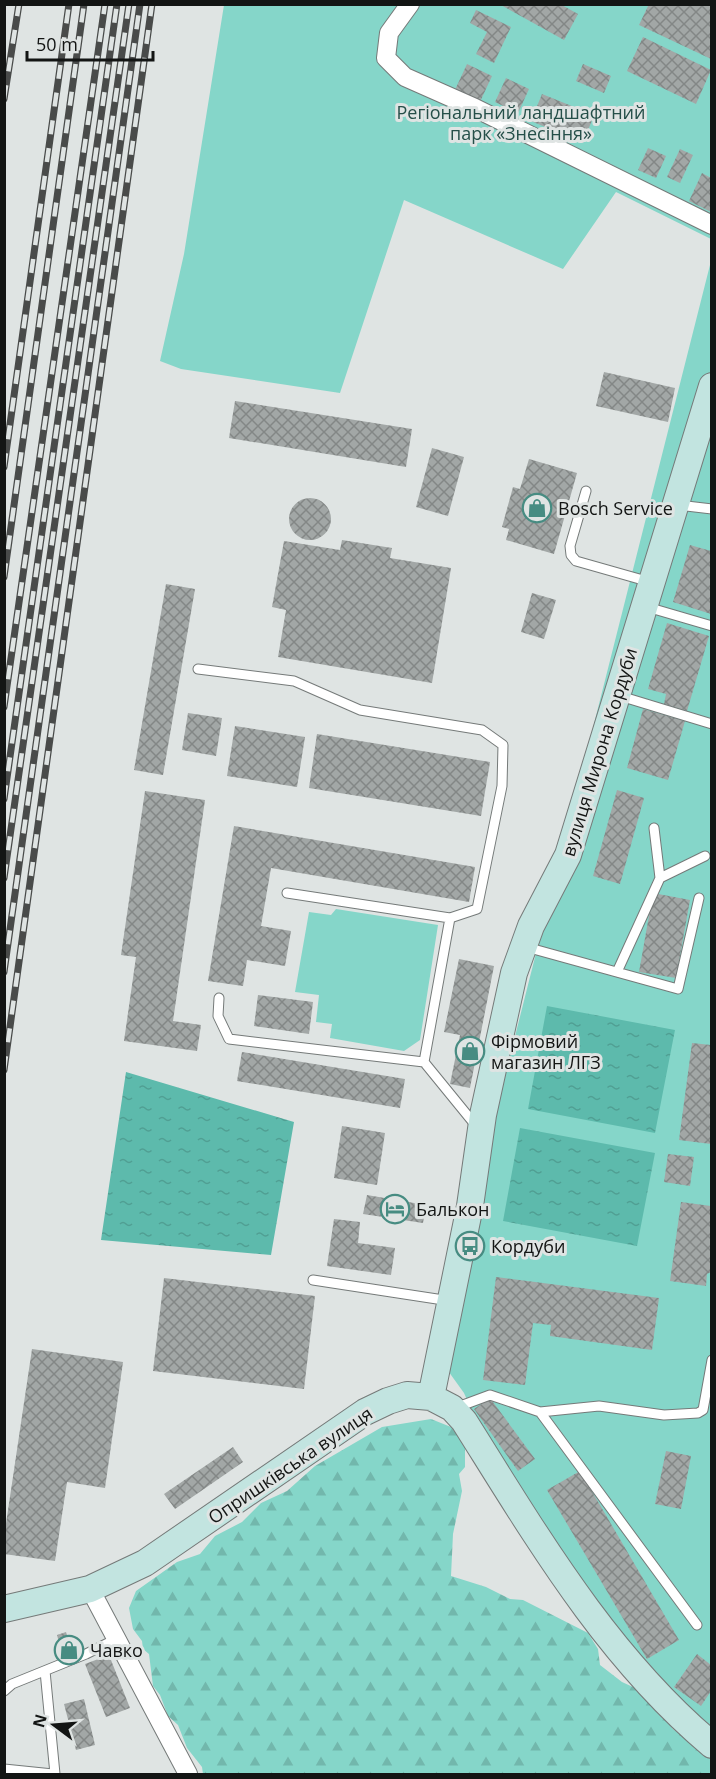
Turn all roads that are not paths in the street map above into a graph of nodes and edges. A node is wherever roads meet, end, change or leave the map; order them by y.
1 (410, 4) edge
2 (711, 225) edge
3 (711, 386) edge
4 (586, 491) dead end
5 (675, 505) junction
6 (711, 508) edge
7 (648, 594) junction
8 (711, 626) edge
9 (198, 669) dead end
10 (617, 695) junction
11 (711, 724) edge
12 (654, 828) dead end
13 (705, 856) dead end
14 (660, 878) junction
15 (287, 893) dead end
16 (699, 898) dead end
17 (450, 918) junction
18 (524, 946) junction
19 (617, 972) junction
20 (219, 998) dead end
21 (424, 1062) junction
22 (481, 1131) junction
23 (313, 1280) dead end
24 (452, 1301) junction
25 (711, 1360) edge
26 (442, 1403) junction
27 (540, 1412) junction
28 (90, 1590) junction
29 (4, 1609) edge
30 (697, 1625) dead end
31 (116, 1639) junction
32 (45, 1671) junction
33 (4, 1691) edge
34 (711, 1745) edge
35 (4, 1769) edge
36 (54, 1774) edge
37 (188, 1774) edge

1 - 2 street
3 - 5 street, вулиця Мирона Кордуби
4 - 7 lane
5 - 6 lane
5 - 7 street, вулиця Мирона Кордуби
7 - 8 lane
7 - 10 street, вулиця Мирона Кордуби
9 - 17 lane
10 - 11 lane
10 - 18 street, вулиця Мирона Кордуби
12 - 14 lane
13 - 14 lane
14 - 19 lane
15 - 17 lane
16 - 19 lane
17 - 21 lane
18 - 19 lane
18 - 22 street, вулиця Мирона Кордуби
20 - 21 lane
21 - 22 lane
22 - 24 street, вулиця Мирона Кордуби
23 - 24 lane
24 - 26 street, вулиця Мирона Кордуби
25 - 27 lane
26 - 27 lane
26 - 28 street, Опришківська вулиця
26 - 34 street
27 - 30 lane
28 - 29 street, Опришківська вулиця
28 - 31 street
31 - 32 lane
31 - 37 street
32 - 33 lane
32 - 36 lane
35 - 36 lane

